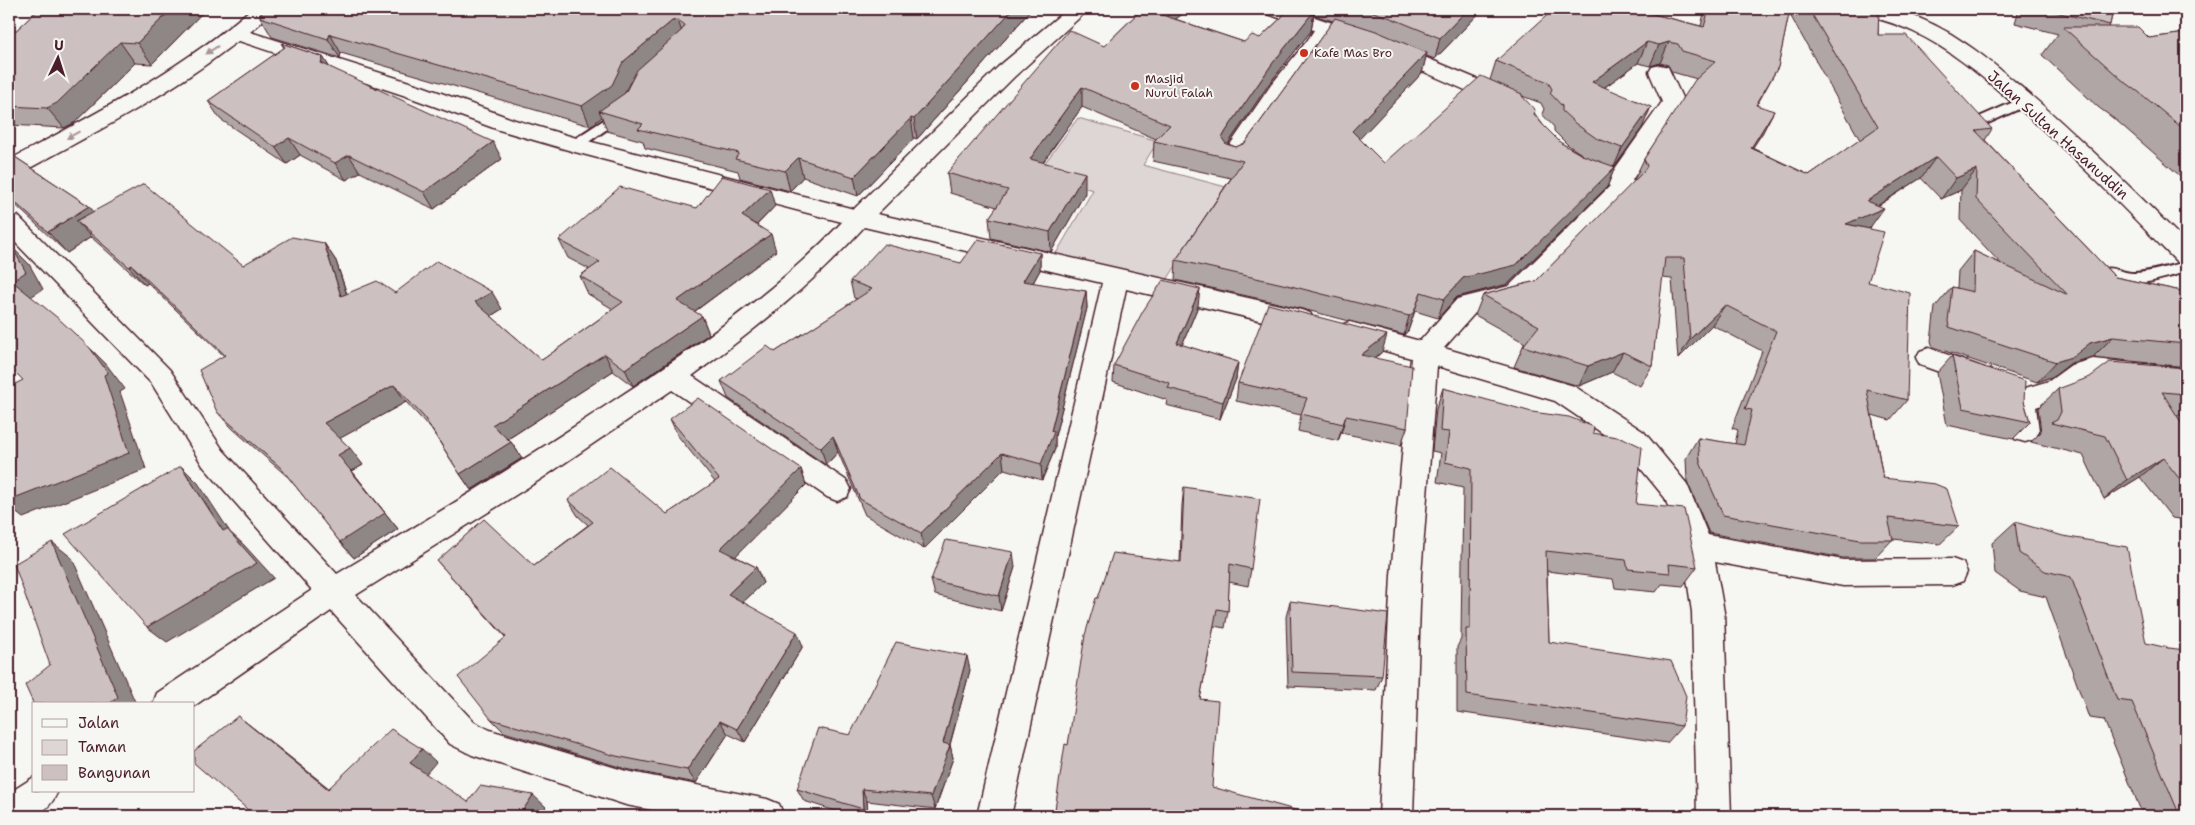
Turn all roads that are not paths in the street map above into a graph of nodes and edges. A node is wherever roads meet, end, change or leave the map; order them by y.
1 (263, 9) edge
2 (1079, 9) edge
3 (1272, 9) edge
4 (1863, 9) edge
5 (1905, 15) edge
6 (1326, 28) junction
7 (237, 34) junction
8 (1660, 72) dead end
9 (629, 101) edge
10 (2025, 101) junction
11 (1524, 107) edge
12 (1978, 142) edge
13 (574, 145) junction
14 (1559, 152) edge
15 (1233, 157) edge
16 (9, 170) edge
17 (1619, 181) junction
18 (859, 218) junction
19 (9, 222) edge
20 (2186, 256) edge
21 (2096, 260) edge
22 (2186, 267) edge
23 (1116, 277) junction
24 (1425, 352) junction
25 (1929, 358) dead end
26 (672, 376) junction
27 (2186, 378) edge
28 (2037, 395) junction
29 (2024, 431) edge
30 (837, 489) dead end
31 (1697, 546) junction
32 (1952, 572) dead end
33 (334, 592) junction
34 (172, 702) edge
35 (40, 792) edge
36 (9, 813) edge
37 (767, 816) edge
38 (994, 816) edge
39 (1396, 816) edge
40 (1714, 816) edge

1 - 7 street
2 - 18 street
3 - 6 street
4 - 5 street, Jalan Sultan Hasanuddin
5 - 10 street, Jalan Sultan Hasanuddin
6 - 11 street
6 - 15 street
7 - 13 street
7 -> 16 street
8 - 17 street
9 - 13 lane
10 - 12 lane
10 - 20 street, Jalan Sultan Hasanuddin
13 - 18 street
14 - 17 street
17 - 24 street
18 - 23 street
18 - 26 street
19 - 33 street
21 - 22 lane
23 - 24 street
23 - 38 street
24 - 31 street
24 - 39 street
25 - 28 street
26 - 30 street
26 - 33 street
27 - 28 street
28 - 29 street
31 - 32 street
31 - 40 street
33 - 34 street
33 - 37 street
35 - 36 street

